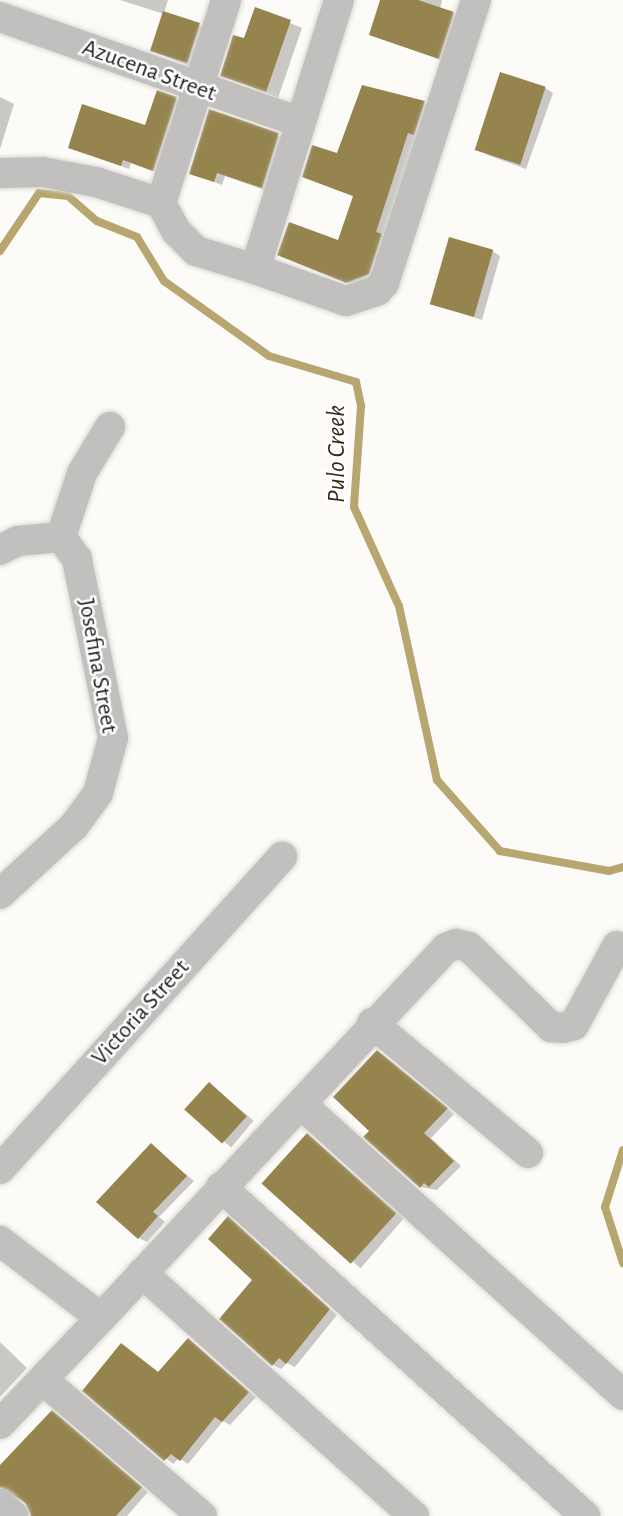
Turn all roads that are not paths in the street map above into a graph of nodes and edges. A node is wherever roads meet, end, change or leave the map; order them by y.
1 (226, 0) edge
2 (339, 0) edge
3 (476, 0) edge
4 (0, 17) edge
5 (198, 89) junction
6 (299, 122) junction
7 (0, 173) edge
8 (161, 203) junction
9 (255, 269) junction
10 (110, 427) dead end
11 (61, 537) junction
12 (0, 550) edge
13 (282, 857) dead end
14 (0, 894) edge
15 (617, 946) dead end
16 (372, 1023) junction
17 (301, 1104) junction
18 (528, 1153) dead end
19 (0, 1169) edge
20 (222, 1186) junction
21 (0, 1241) edge
22 (142, 1273) junction
23 (101, 1318) junction
24 (44, 1381) junction
25 (623, 1395) edge
26 (0, 1424) edge
27 (0, 1504) edge
28 (14, 1516) edge
29 (202, 1516) edge
30 (414, 1516) edge
31 (585, 1516) edge

1 - 5 street
2 - 6 street
3 - 9 street
4 - 5 street, Azucena Street
5 - 6 street, Azucena Street
5 - 8 street
6 - 9 street
7 - 8 street
8 - 9 street
10 - 11 street
11 - 12 street
11 - 14 street, Josefina Street
13 - 19 street, Victoria Street
15 - 16 street
16 - 17 street
16 - 18 street
17 - 20 street
17 - 25 street
20 - 22 street
20 - 31 street
21 - 23 street
22 - 23 street
22 - 30 street
23 - 24 street
24 - 26 street
24 - 29 street
27 - 28 street

